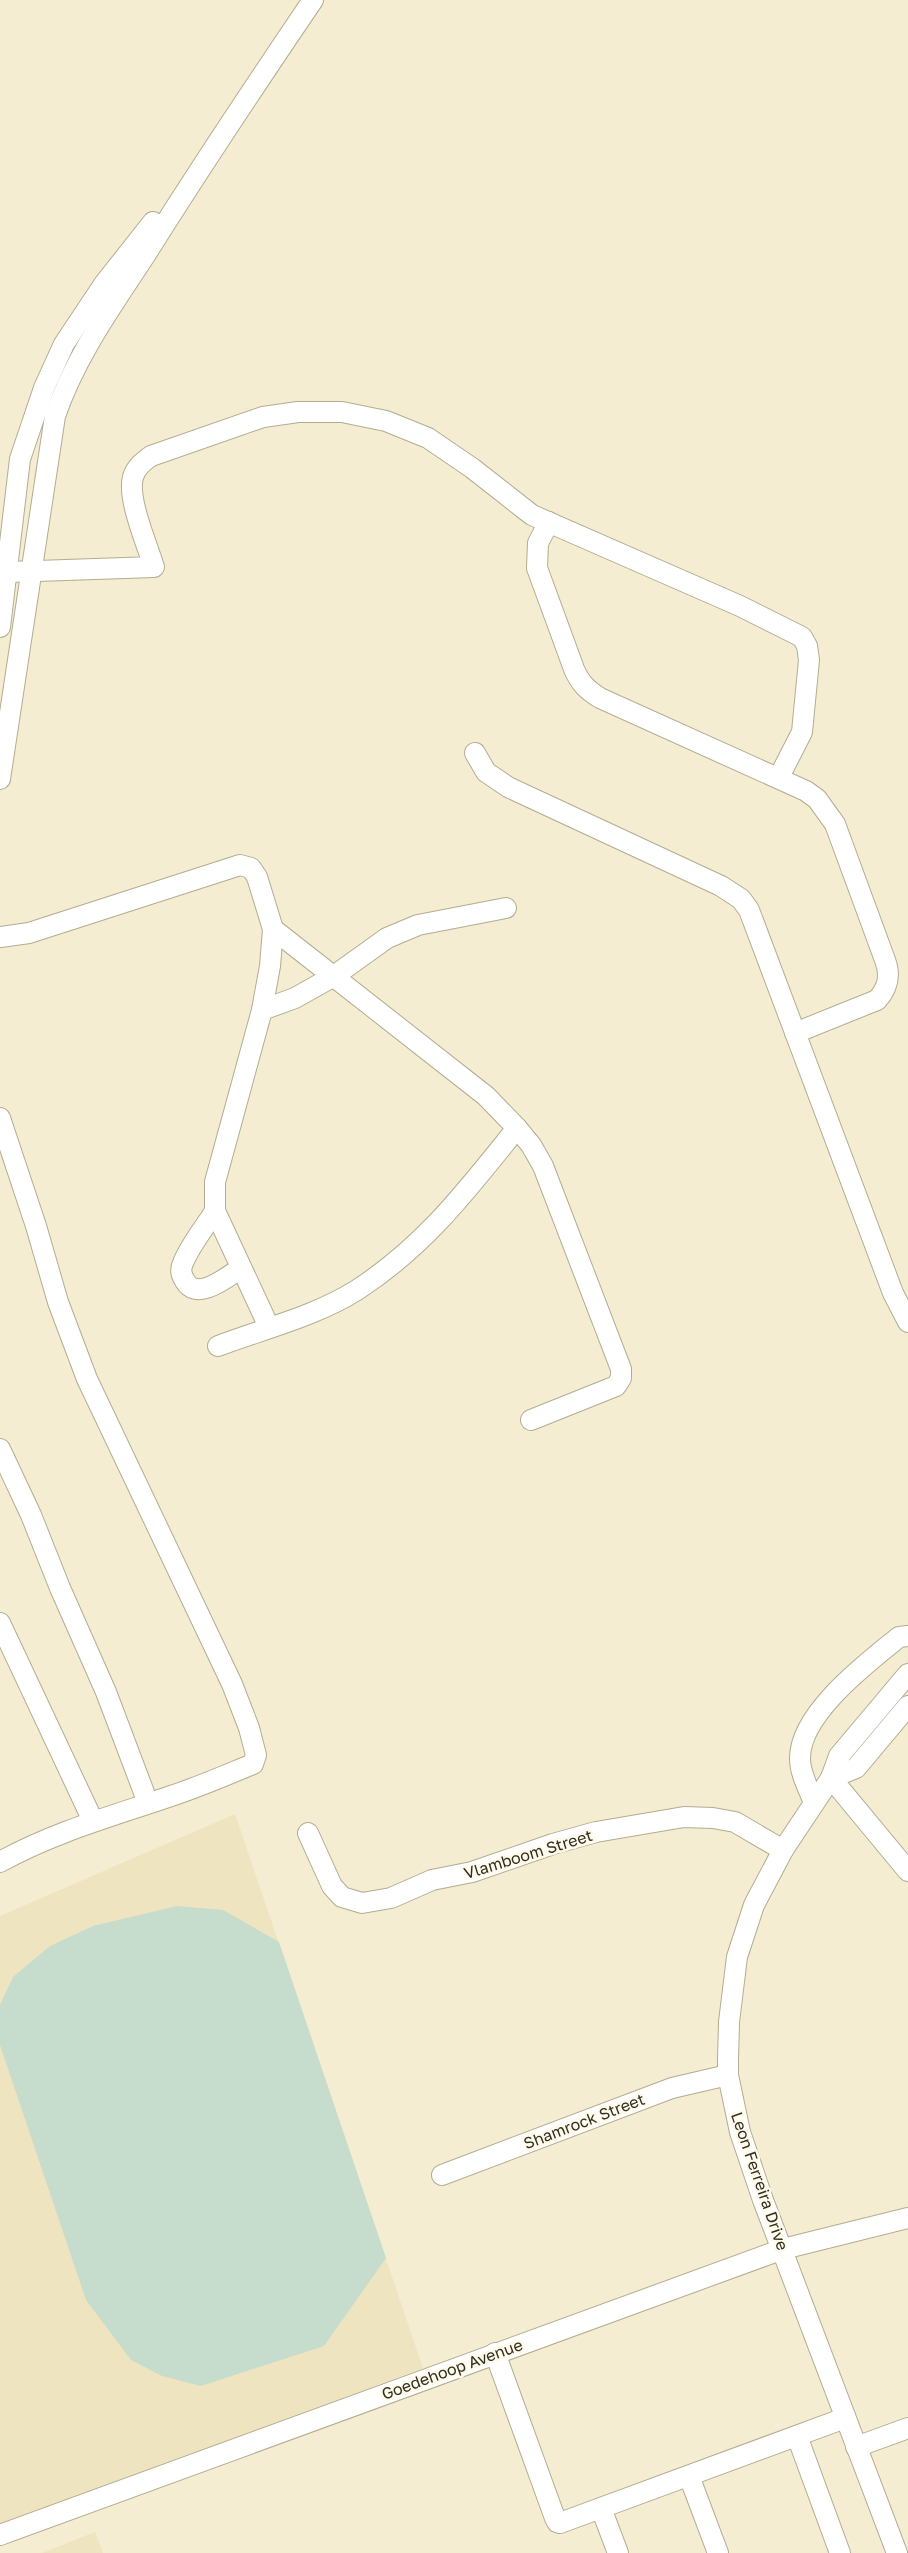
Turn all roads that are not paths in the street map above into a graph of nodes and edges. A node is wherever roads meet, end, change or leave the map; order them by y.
1 (313, 0) edge
2 (219, 140) junction
3 (549, 522) junction
4 (7, 572) junction
5 (31, 572) junction
6 (0, 627) edge
7 (475, 753) dead end
8 (779, 777) junction
9 (0, 779) edge
10 (506, 908) dead end
11 (273, 929) junction
12 (0, 937) edge
13 (334, 976) junction
14 (262, 1010) junction
15 (795, 1033) junction
16 (0, 1118) edge
17 (517, 1128) junction
18 (3, 1143) edge
19 (215, 1211) junction
20 (241, 1268) junction
21 (908, 1322) edge
22 (269, 1327) junction
23 (218, 1346) dead end
24 (531, 1420) dead end
25 (0, 1449) edge
26 (0, 1623) edge
27 (908, 1636) edge
28 (908, 1674) edge
29 (908, 1706) edge
30 (831, 1778) junction
31 (148, 1803) junction
32 (814, 1803) junction
33 (93, 1821) junction
34 (308, 1833) dead end
35 (783, 1850) junction
36 (0, 1862) edge
37 (908, 1870) edge
38 (728, 2075) junction
39 (442, 2175) dead end
40 (908, 2218) edge
41 (783, 2250) junction
42 (495, 2353) junction
43 (845, 2418) junction
44 (908, 2428) edge
45 (797, 2436) junction
46 (856, 2447) junction
47 (688, 2476) junction
48 (601, 2508) junction
49 (0, 2535) edge
50 (618, 2553) edge
51 (718, 2553) edge
52 (840, 2553) edge
53 (897, 2553) edge

1 - 2 street
2 - 4 street
2 - 5 street
3 - 5 street
3 - 8 street
3 - 8 street
4 - 5 street
4 - 6 street
5 - 9 street
7 - 15 street
8 - 15 street
10 - 13 street
11 - 12 street
11 - 13 street
11 - 14 street
13 - 14 street
13 - 17 street
14 - 19 street
15 - 21 street
16 - 18 street
17 - 22 street
17 - 24 street
18 - 31 street
19 - 20 street
19 - 20 street
20 - 22 street
22 - 23 street
25 - 31 street
26 - 33 street
27 - 32 street
28 - 30 street, Leon Ferreira Drive
29 - 30 street
30 - 32 street, Leon Ferreira Drive
30 - 37 street
31 - 33 street
32 - 35 street, Leon Ferreira Drive
33 - 36 street
34 - 35 street, Vlamboom Street
35 - 38 street, Leon Ferreira Drive
38 - 39 street, Shamrock Street
38 - 41 street, Leon Ferreira Drive
40 - 41 street, Goedehoop Avenue
41 - 42 street, Goedehoop Avenue
41 - 43 street, Leon Ferreira Drive
42 - 48 street
42 - 49 street, Goedehoop Avenue
43 - 45 street
43 - 46 street, Leon Ferreira Drive
44 - 46 street
45 - 47 street
45 - 52 street
46 - 53 street, Leon Ferreira Drive
47 - 48 street
47 - 51 street
48 - 50 street

